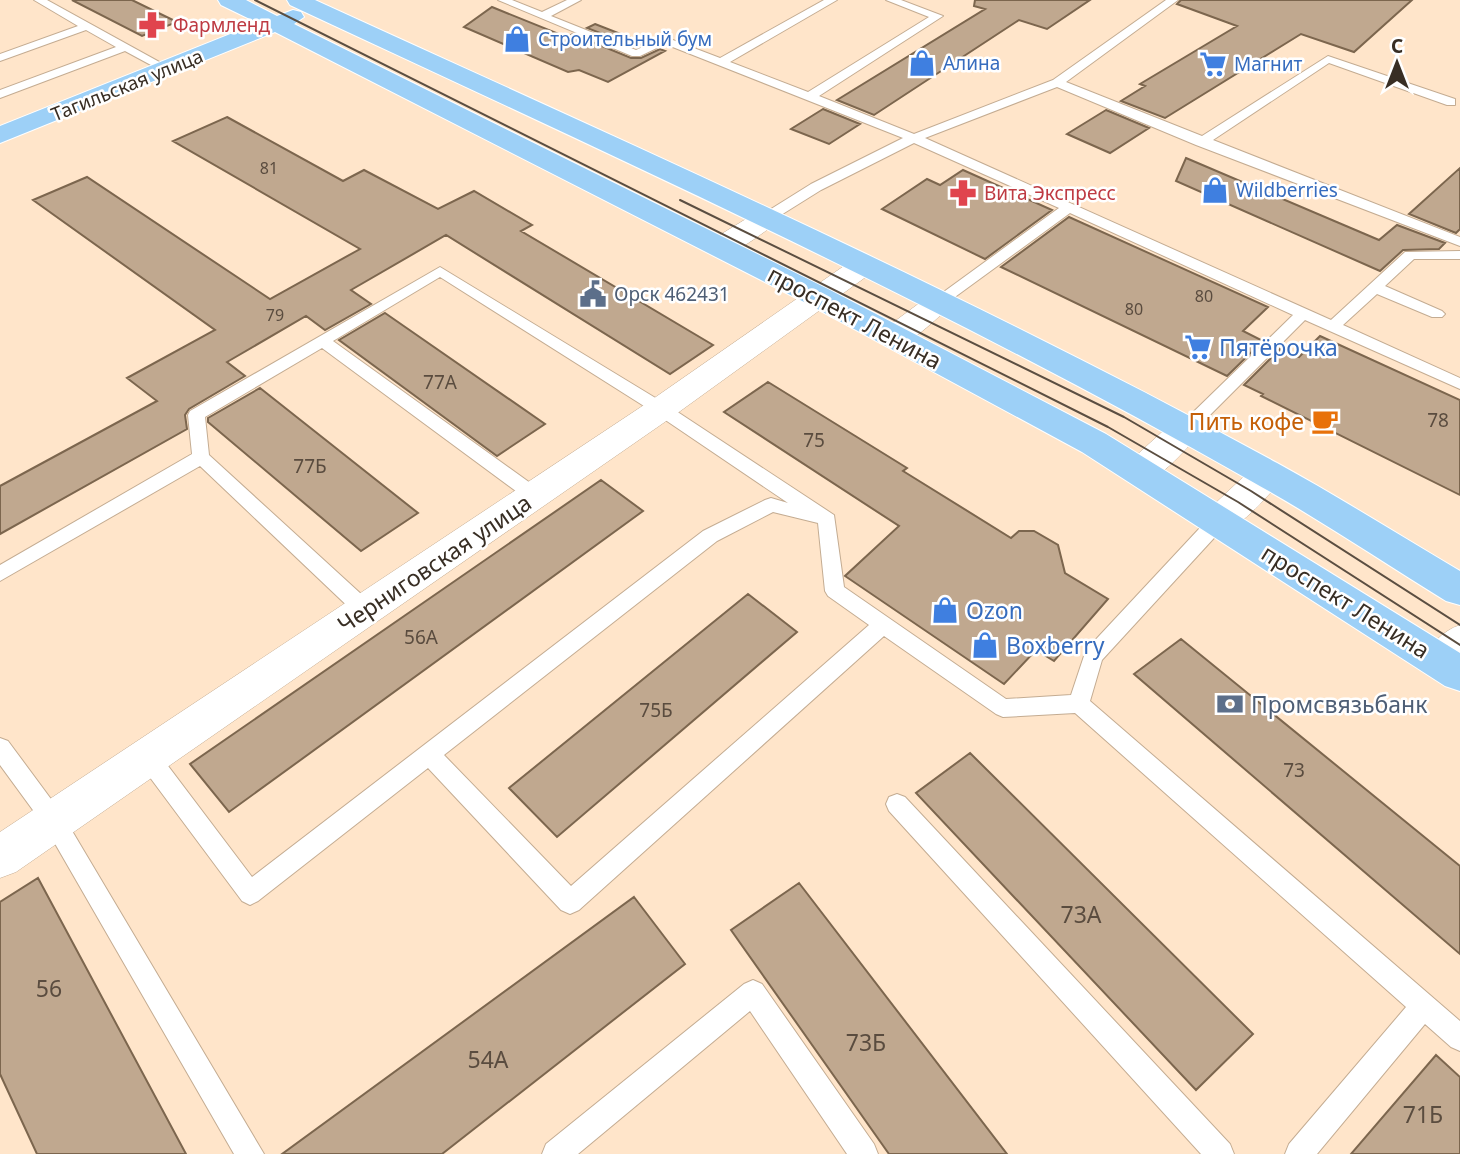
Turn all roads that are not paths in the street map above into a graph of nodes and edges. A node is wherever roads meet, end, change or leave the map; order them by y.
1 (39, 0) edge
2 (229, 0) edge
3 (503, 0) edge
4 (576, 0) edge
5 (832, 0) edge
6 (891, 0) edge
7 (1173, 0) edge
8 (314, 2) edge
9 (542, 16) junction
10 (278, 24) junction
11 (87, 26) junction
12 (126, 47) junction
13 (0, 58) edge
14 (721, 62) junction
15 (166, 69) junction
16 (1057, 83) junction
17 (0, 94) edge
18 (809, 97) junction
19 (1451, 102) dead end
20 (0, 135) edge
21 (914, 138) junction
22 (1201, 142) junction
23 (1068, 208) junction
24 (768, 217) junction
25 (1460, 242) edge
26 (720, 247) junction
27 (1460, 254) edge
28 (864, 265) junction
29 (1377, 288) junction
30 (819, 297) junction
31 (939, 302) junction
32 (1303, 314) junction
33 (1437, 314) dead end
34 (1333, 326) junction
35 (894, 337) junction
36 (323, 341) junction
37 (1460, 384) edge
38 (661, 409) junction
39 (1186, 429) junction
40 (201, 457) junction
41 (1140, 472) junction
42 (1268, 474) junction
43 (534, 495) junction
44 (828, 520) junction
45 (1218, 521) junction
46 (0, 574) edge
47 (1460, 590) edge
48 (365, 610) junction
49 (883, 625) junction
50 (1454, 659) edge
51 (1079, 704) junction
52 (0, 748) edge
53 (429, 754) junction
54 (148, 757) junction
55 (897, 804) dead end
56 (54, 821) junction
57 (0, 857) edge
58 (1424, 1006) junction
59 (1460, 1038) edge
60 (250, 1154) edge
61 (556, 1154) edge
62 (864, 1154) edge
63 (1220, 1154) edge
64 (1299, 1154) edge

1 - 11 lane
2 - 10 main road, проспект Ленина
3 - 9 lane
4 - 9 lane
5 - 14 lane
6 - 18 lane
7 - 16 lane
8 - 10 main road, Тагильская улица
8 - 24 main road
9 - 14 lane
10 - 15 main road, Тагильская улица
10 - 26 main road, проспект Ленина
11 - 12 lane
11 - 13 lane
12 - 15 lane
12 - 17 lane
14 - 18 lane
15 - 20 main road, Тагильская улица
16 - 21 lane
16 - 22 lane
18 - 21 lane
19 - 22 lane
21 - 23 lane
21 - 24 lane
22 - 25 lane
23 - 31 lane
23 - 32 lane
24 - 26 street
24 - 28 main road
26 - 30 main road, проспект Ленина
27 - 29 lane
28 - 30 street, Черниговская улица
28 - 31 main road
29 - 33 lane
29 - 34 lane
30 - 35 main road, проспект Ленина
30 - 38 street, Черниговская улица
31 - 35 street
31 - 39 main road
32 - 34 lane
32 - 39 lane
34 - 37 lane
35 - 41 main road, проспект Ленина
36 - 38 lane
36 - 40 lane
36 - 43 lane
38 - 43 street, Черниговская улица
38 - 44 lane
39 - 41 street
39 - 42 main road
40 - 46 lane
40 - 48 lane
41 - 45 main road, проспект Ленина
42 - 45 street
42 - 47 main road
43 - 48 street, Черниговская улица
44 - 49 lane
44 - 53 lane
45 - 50 main road, проспект Ленина
45 - 51 lane
48 - 54 street, Черниговская улица
49 - 51 lane
49 - 53 lane
51 - 58 lane
52 - 56 lane
53 - 54 lane
54 - 56 street, Черниговская улица
55 - 63 lane
56 - 57 street, Черниговская улица
56 - 60 lane
58 - 59 lane
58 - 64 lane
61 - 62 lane

